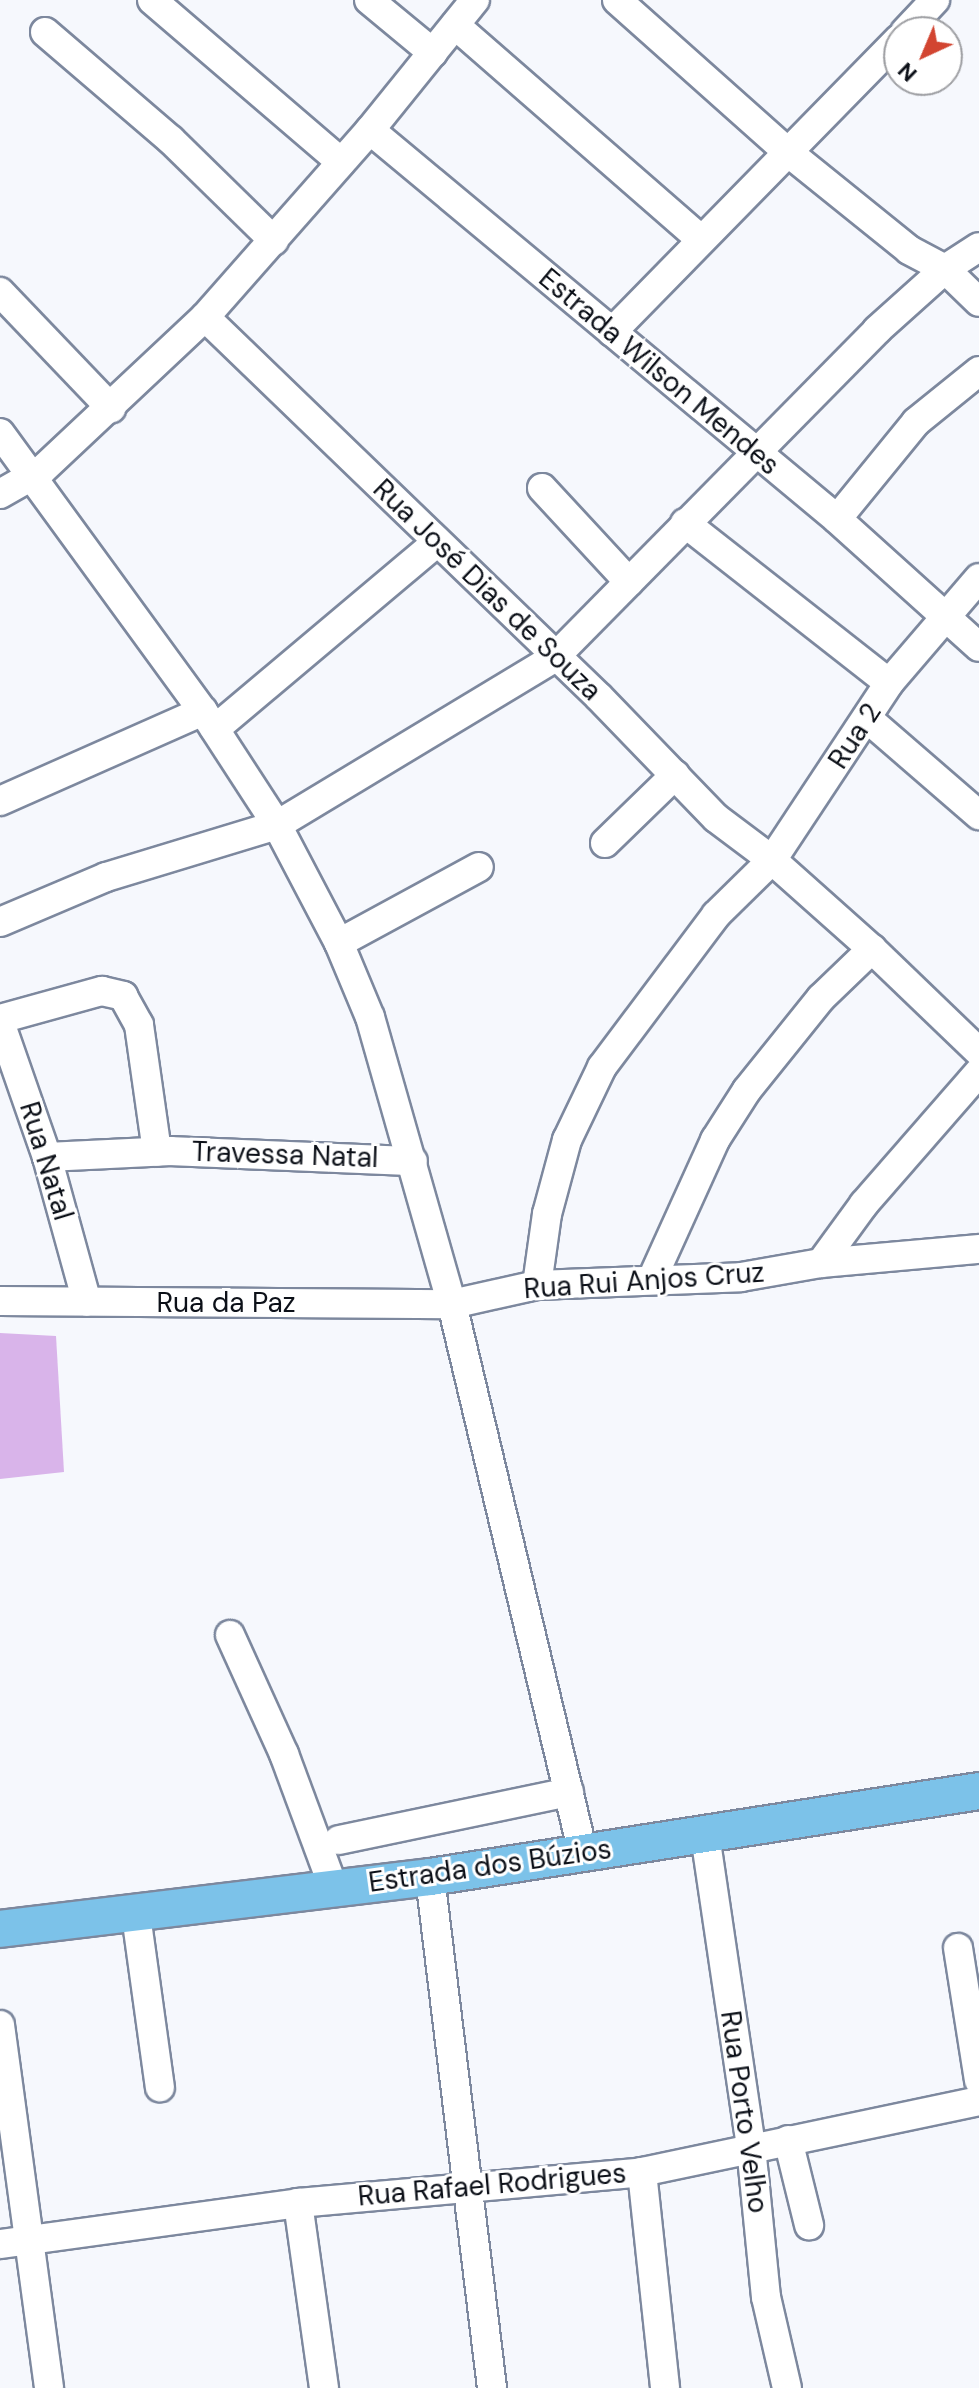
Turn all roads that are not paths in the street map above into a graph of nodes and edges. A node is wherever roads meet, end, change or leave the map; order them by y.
1 (152, 0) edge
2 (369, 0) edge
3 (475, 0) edge
4 (617, 0) edge
5 (935, 0) edge
6 (920, 16) edge
7 (455, 25) junction
8 (45, 32) dead end
9 (433, 53) junction
10 (883, 56) edge
11 (370, 130) junction
12 (789, 153) junction
13 (341, 162) junction
14 (700, 239) junction
15 (274, 241) junction
16 (979, 247) edge
17 (945, 269) junction
18 (0, 292) edge
19 (979, 302) edge
20 (205, 317) junction
21 (612, 332) junction
22 (979, 371) edge
23 (111, 408) junction
24 (0, 433) edge
25 (755, 451) junction
26 (32, 478) junction
27 (542, 488) dead end
28 (0, 494) edge
29 (837, 519) junction
30 (685, 523) junction
31 (437, 542) junction
32 (979, 578) edge
33 (629, 582) junction
34 (945, 618) junction
35 (979, 647) edge
36 (554, 658) junction
37 (889, 683) junction
38 (868, 719) junction
39 (209, 720) junction
40 (675, 775) junction
41 (0, 801) edge
42 (979, 815) edge
43 (277, 825) junction
44 (605, 843) dead end
45 (772, 860) junction
46 (479, 867) dead end
47 (0, 922) edge
48 (339, 943) junction
49 (872, 949) junction
50 (0, 1020) edge
51 (979, 1052) edge
52 (979, 1072) edge
53 (157, 1152) junction
54 (47, 1157) junction
55 (413, 1161) junction
56 (979, 1249) edge
57 (821, 1263) junction
58 (652, 1279) junction
59 (537, 1285) junction
60 (0, 1301) edge
61 (87, 1302) junction
62 (452, 1304) junction
63 (230, 1635) dead end
64 (979, 1791) edge
65 (569, 1792) junction
66 (705, 1835) junction
67 (339, 1840) dead end
68 (583, 1853) junction
69 (430, 1877) junction
70 (334, 1889) junction
71 (136, 1915) junction
72 (0, 1929) edge
73 (958, 1948) dead end
74 (0, 2025) edge
75 (975, 2034) edge
76 (979, 2080) edge
77 (160, 2087) dead end
78 (979, 2101) edge
79 (788, 2140) junction
80 (751, 2147) junction
81 (642, 2172) junction
82 (465, 2187) junction
83 (298, 2203) junction
84 (809, 2225) dead end
85 (14, 2243) edge
86 (49, 2388) edge
87 (324, 2388) edge
88 (492, 2388) edge
89 (665, 2388) edge
90 (787, 2388) edge

1 - 13 street
2 - 9 street
3 - 7 street
4 - 12 street
5 - 6 street
7 - 9 street
7 - 14 street
8 - 15 street
9 - 11 street
10 - 12 street
11 - 13 street
11 - 21 street, Estrada Wilson Mendes
12 - 14 street
12 - 17 street
13 - 15 street
14 - 21 street
15 - 20 street
16 - 17 street
17 - 19 street
17 - 25 street
18 - 23 street
20 - 23 street
20 - 31 street, Rua José Dias de Souza
21 - 25 street, Estrada Wilson Mendes
22 - 29 street
23 - 26 street
24 - 26 street
25 - 29 street, Estrada Wilson Mendes
25 - 30 street
26 - 28 street
26 - 39 street
27 - 33 street
29 - 34 street, Estrada Wilson Mendes
30 - 33 street
30 - 37 street
31 - 36 street, Rua José Dias de Souza
31 - 39 street
32 - 34 street, Rua 2
33 - 36 street
34 - 35 street, Estrada Wilson Mendes
34 - 37 street, Rua 2
36 - 40 street, Rua José Dias de Souza
36 - 43 street
37 - 38 street, Rua 2
38 - 42 street
38 - 45 street, Rua 2
39 - 41 street
39 - 43 street
40 - 44 street
40 - 45 street, Rua José Dias de Souza
43 - 47 street
43 - 48 street
45 - 49 street, Rua José Dias de Souza
45 - 59 street, Rua 2
46 - 48 street
48 - 55 street
49 - 51 street, Rua José Dias de Souza
49 - 58 street
50 - 53 street, Travessa Natal
50 - 54 street, Rua Natal
52 - 57 street
53 - 54 street, Travessa Natal
53 - 55 street, Travessa Natal
54 - 61 street, Rua Natal
55 - 62 street
56 - 57 street, Rua Rui Anjos Cruz
57 - 58 street, Rua Rui Anjos Cruz
58 - 59 street, Rua Rui Anjos Cruz
59 - 62 street, Rua Rui Anjos Cruz
60 - 61 street, Rua da Paz
61 - 62 street, Rua da Paz
62 - 65 street
63 - 70 street
64 - 66 main road, Estrada dos Búzios
65 - 67 street
65 - 68 street
66 - 68 main road, Estrada dos Búzios
66 - 80 street, Rua Porto Velho
68 - 69 main road, Estrada dos Búzios
69 - 70 main road, Estrada dos Búzios
69 - 82 street
70 - 71 main road, Estrada dos Búzios
71 - 72 main road, Estrada dos Búzios
71 - 77 street
73 - 75 street
74 - 85 street
75 - 76 street
78 - 79 street, Rua Rafael Rodrigues
79 - 80 street, Rua Rafael Rodrigues
79 - 84 street
80 - 81 street, Rua Rafael Rodrigues
80 - 90 street, Rua Porto Velho
81 - 82 street, Rua Rafael Rodrigues
81 - 89 street
82 - 83 street, Rua Rafael Rodrigues
82 - 88 street
83 - 85 street, Rua Rafael Rodrigues
83 - 87 street
85 - 86 street

